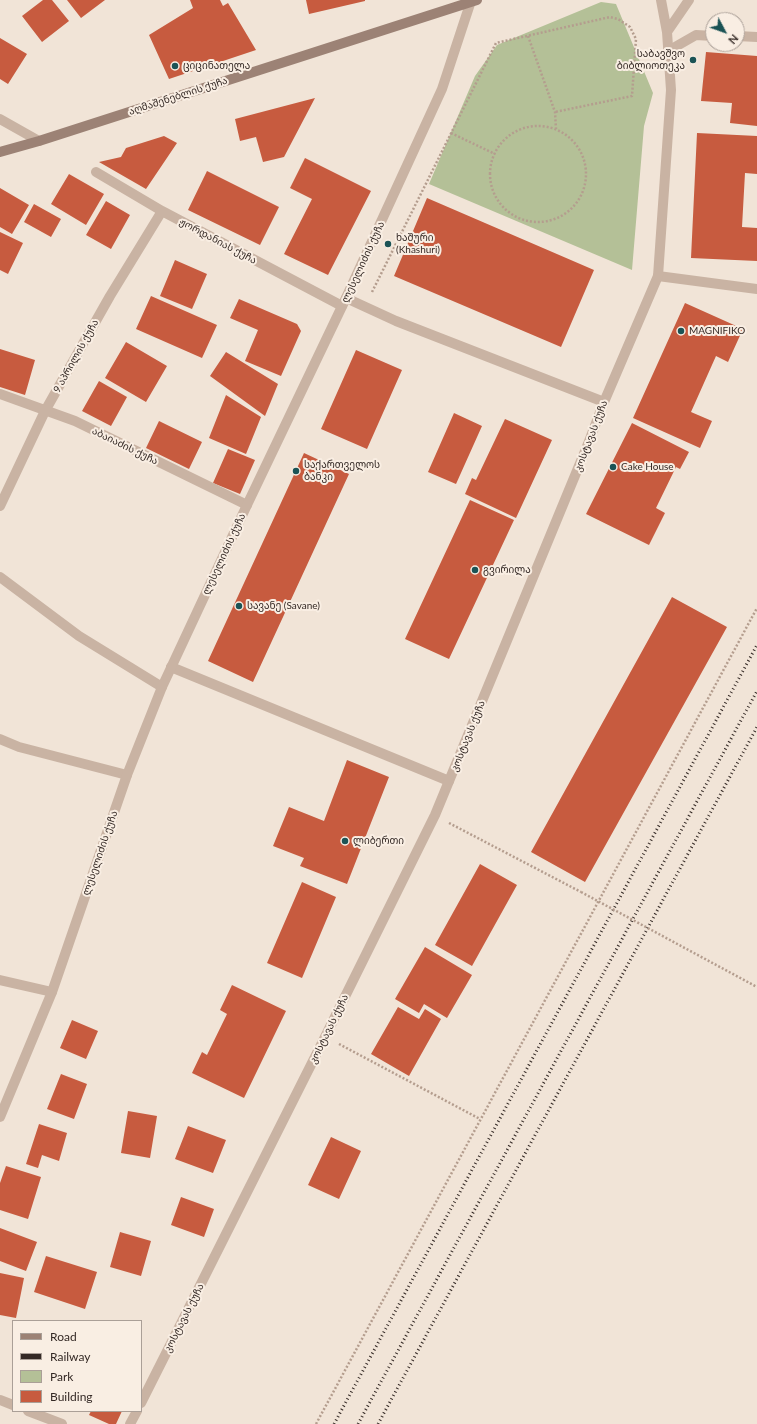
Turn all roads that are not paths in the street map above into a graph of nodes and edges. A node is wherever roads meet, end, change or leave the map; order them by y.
1 (472, 0) edge
2 (661, 0) edge
3 (689, 0) edge
4 (667, 32) junction
5 (705, 36) edge
6 (745, 36) edge
7 (757, 37) edge
8 (668, 51) junction
9 (0, 119) edge
10 (39, 141) junction
11 (0, 152) edge
12 (96, 172) dead end
13 (162, 212) junction
14 (658, 276) junction
15 (757, 289) edge
16 (344, 302) junction
17 (0, 394) edge
18 (604, 402) junction
19 (45, 411) junction
20 (247, 505) junction
21 (0, 506) edge
22 (0, 577) edge
23 (171, 667) junction
24 (162, 687) junction
25 (0, 739) edge
26 (127, 775) junction
27 (449, 781) junction
28 (0, 980) edge
29 (52, 992) junction
30 (0, 1117) edge
31 (0, 1400) edge
32 (142, 1401) edge
33 (12, 1405) edge
34 (31, 1412) edge
35 (136, 1412) edge
36 (62, 1424) edge
37 (130, 1424) edge

1 - 10 main road, აღმაშენებლის ქუჩა
1 - 16 street, ლესელიძის ქუჩა
2 - 4 street, კოსტავას ქუჩა
3 - 4 street
4 - 8 street, კოსტავას ქუჩა
5 - 8 street
6 - 7 street
8 - 14 street, კოსტავას ქუჩა
9 - 10 street
10 - 11 main road, აღმაშენებლის ქუჩა
12 - 13 street, ჟორდანიას ქუჩა
13 - 16 street, ჟორდანიას ქუჩა
13 - 19 street, 9 აპრილის ქუჩა
14 - 15 street
14 - 18 street, კოსტავას ქუჩა
16 - 18 street, ჟორდანიას ქუჩა
16 - 20 street, ლესელიძის ქუჩა
17 - 19 street, აბაიაძის ქუჩა
18 - 27 street, კოსტავას ქუჩა
19 - 20 street, აბაიაძის ქუჩა
19 - 21 street, 9 აპრილის ქუჩა
20 - 23 street, ლესელიძის ქუჩა
22 - 24 street
23 - 24 street, ლესელიძის ქუჩა
23 - 27 street
24 - 26 street, ლესელიძის ქუჩა
25 - 26 street
26 - 29 street, ლესელიძის ქუჩა
27 - 32 street, კოსტავას ქუჩა
28 - 29 street
29 - 30 street, ლესელიძის ქუჩა
31 - 33 street
34 - 36 street
35 - 37 street

